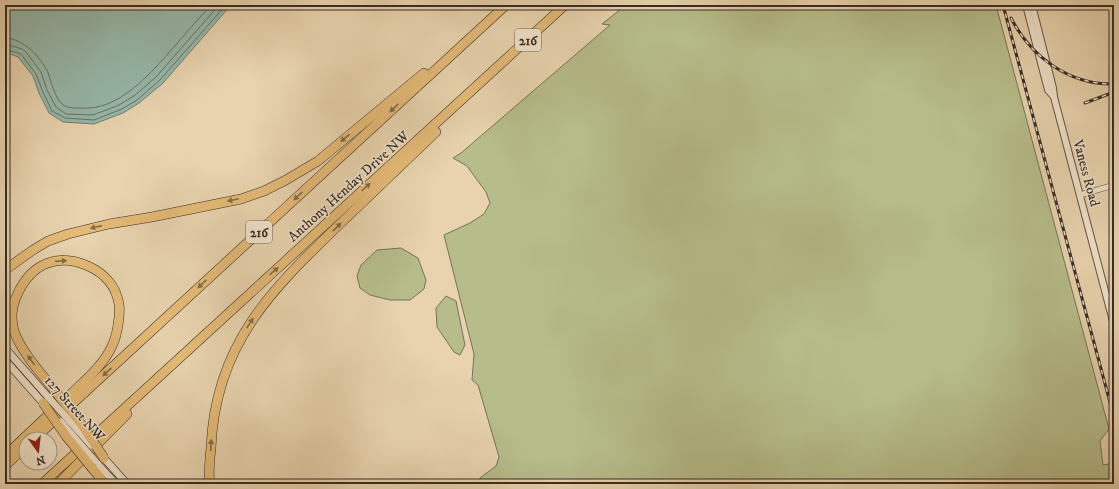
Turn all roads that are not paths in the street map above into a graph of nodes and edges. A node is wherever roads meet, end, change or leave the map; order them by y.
1 (506, 5) edge
2 (566, 5) edge
3 (1026, 5) edge
4 (1032, 5) edge
5 (484, 25) junction
6 (503, 62) junction
7 (1054, 97) junction
8 (1114, 185) edge
9 (1080, 195) junction
10 (5, 269) edge
11 (1114, 325) edge
12 (194, 345) junction
13 (5, 348) edge
14 (5, 360) edge
15 (49, 397) junction
16 (43, 431) edge
17 (18, 454) edge
18 (5, 456) edge
19 (97, 463) junction
20 (5, 466) edge
21 (42, 484) edge
22 (58, 484) edge
23 (105, 484) edge
24 (116, 484) edge
25 (126, 484) edge
26 (210, 484) edge

1 - 5 highway, Anthony Henday Drive NW / 216
2 - 6 highway, Anthony Henday Drive NW / 216
3 - 7 street, Vaness Road
4 - 7 street, Vaness Road
5 -> 10 highway
5 -> 16 highway, Anthony Henday Drive NW / 216
12 -> 6 highway, Anthony Henday Drive NW / 216
26 -> 6 highway
7 - 9 street, Vaness Road
8 - 9 street
9 - 11 street, Vaness Road
12 - 21 highway, Anthony Henday Drive NW / 216
12 - 22 highway
13 - 15 main road, 127 Street NW
14 - 15 main road, 127 Street NW
15 -> 18 highway
15 - 19 highway, bridge
15 - 19 highway, bridge
17 - 20 highway
19 - 23 highway
19 - 24 main road, 127 Street NW
19 - 25 main road, 127 Street NW

